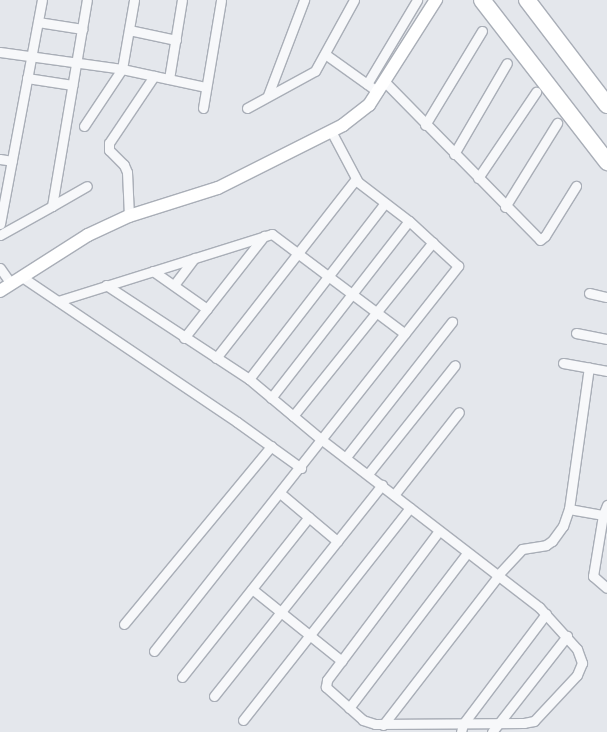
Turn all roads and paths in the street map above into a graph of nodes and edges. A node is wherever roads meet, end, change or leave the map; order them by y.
1 (42, 0) edge
2 (87, 0) edge
3 (134, 0) edge
4 (182, 0) edge
5 (221, 0) edge
6 (304, 0) edge
7 (354, 0) edge
8 (417, 0) edge
9 (436, 0) edge
10 (482, 0) edge
11 (530, 4) edge
12 (38, 22) junction
13 (82, 29) junction
14 (129, 30) junction
15 (482, 31) dead end
16 (176, 40) junction
17 (0, 52) edge
18 (325, 54) junction
19 (31, 57) junction
20 (76, 64) junction
21 (507, 64) dead end
22 (122, 70) junction
23 (154, 76) junction
24 (27, 78) junction
25 (169, 79) junction
26 (367, 84) junction
27 (72, 85) junction
28 (206, 87) junction
29 (382, 87) junction
30 (536, 92) dead end
31 (268, 95) junction
32 (607, 105) edge
33 (203, 108) dead end
34 (247, 108) dead end
35 (557, 123) dead end
36 (425, 125) junction
37 (84, 126) dead end
38 (331, 132) junction
39 (454, 154) junction
40 (0, 159) edge
41 (12, 161) junction
42 (607, 162) edge
43 (478, 178) junction
44 (356, 179) junction
45 (87, 186) dead end
46 (576, 186) dead end
47 (385, 203) junction
48 (52, 206) junction
49 (505, 207) junction
50 (129, 216) junction
51 (409, 221) junction
52 (0, 224) edge
53 (0, 235) edge
54 (264, 236) junction
55 (433, 242) junction
56 (299, 254) junction
57 (194, 258) junction
58 (0, 268) edge
59 (153, 271) junction
60 (329, 276) junction
61 (22, 277) junction
62 (174, 285) junction
63 (106, 286) junction
64 (6, 287) edge
65 (589, 292) dead end
66 (352, 293) junction
67 (607, 297) edge
68 (58, 301) junction
69 (207, 308) junction
70 (377, 312) junction
71 (452, 322) dead end
72 (405, 334) junction
73 (576, 334) dead end
74 (184, 338) junction
75 (607, 339) edge
76 (216, 358) junction
77 (563, 362) dead end
78 (455, 365) dead end
79 (589, 367) junction
80 (607, 371) edge
81 (249, 380) junction
82 (271, 398) junction
83 (459, 412) dead end
84 (293, 416) junction
85 (322, 440) junction
86 (271, 446) junction
87 (346, 457) junction
88 (300, 468) junction
89 (368, 474) junction
90 (382, 485) junction
91 (280, 493) junction
92 (394, 495) junction
93 (607, 505) edge
94 (410, 508) junction
95 (569, 509) junction
96 (605, 515) edge
97 (309, 517) junction
98 (439, 531) junction
99 (337, 541) junction
100 (467, 553) junction
101 (498, 576) junction
102 (607, 588) edge
103 (252, 589) junction
104 (281, 612) junction
105 (546, 614) junction
106 (124, 624) dead end
107 (309, 636) junction
108 (567, 636) junction
109 (154, 651) dead end
110 (342, 660) junction
111 (182, 677) dead end
112 (214, 696) dead end
113 (349, 708) junction
114 (243, 720) dead end
115 (383, 726) junction
116 (410, 728) edge
117 (462, 728) edge
118 (494, 728) edge

1 - 12 street
2 - 13 street
3 - 14 street
4 - 16 street
5 - 28 street
6 - 31 street
7 - 18 street
8 - 26 street
9 - 29 main road
10 - 42 highway
11 - 32 highway
12 - 13 street
12 - 19 street
13 - 20 street
14 - 16 street
14 - 22 street
15 - 36 street
16 - 25 street
17 - 19 street
18 - 26 street
18 - 31 street
19 - 20 street
19 - 24 street
20 - 22 street
20 - 27 street
21 - 39 street
22 - 23 street
22 - 37 street
23 - 25 street
23 - 50 street
24 - 27 street
24 - 41 street
25 - 28 street
26 - 29 street
27 - 48 street
28 - 33 street
29 - 36 street
29 - 38 main road
30 - 43 street
31 - 34 street
35 - 49 street
36 - 39 street
38 - 44 street
38 - 50 main road
39 - 43 street
40 - 41 street
41 - 52 street
43 - 49 street
44 - 47 street
44 - 56 street
45 - 48 street
46 - 49 street
47 - 51 street
47 - 60 street
48 - 53 street
50 - 61 main road
51 - 55 street
51 - 66 street
54 - 56 street
54 - 57 street
54 - 69 street
55 - 70 street
55 - 72 street
56 - 60 street
56 - 76 street
57 - 59 street
57 - 62 street
58 - 64 street
59 - 62 street
59 - 63 street
60 - 66 street
60 - 81 street
61 - 64 main road
61 - 68 street
62 - 69 street
63 - 68 street
63 - 74 street
65 - 67 street
66 - 70 street
66 - 82 street
68 - 86 street
69 - 74 street
70 - 72 street
70 - 84 street
71 - 87 street
72 - 85 street
73 - 75 street
74 - 76 street
76 - 81 street
77 - 79 street
78 - 89 street
79 - 80 street
79 - 95 street
81 - 82 street
82 - 84 street
83 - 92 street
84 - 85 street
85 - 87 street
85 - 88 street
86 - 88 street
86 - 106 street
87 - 89 street
88 - 91 street
89 - 90 street
90 - 92 street
90 - 99 street
91 - 97 street
91 - 109 street
92 - 94 street
93 - 96 street
94 - 98 street
94 - 107 street
95 - 96 street
95 - 101 street
96 - 102 street
97 - 99 street
97 - 103 street
98 - 100 street
98 - 110 street
99 - 104 street
100 - 101 street
100 - 113 street
101 - 105 street
101 - 115 street
103 - 104 street
103 - 111 street
104 - 107 street
104 - 112 street
105 - 108 street
105 - 117 street
107 - 110 street
107 - 114 street
108 - 118 street
108 - 118 street
110 - 113 street
113 - 115 street
115 - 116 street
116 - 117 street
117 - 118 street

